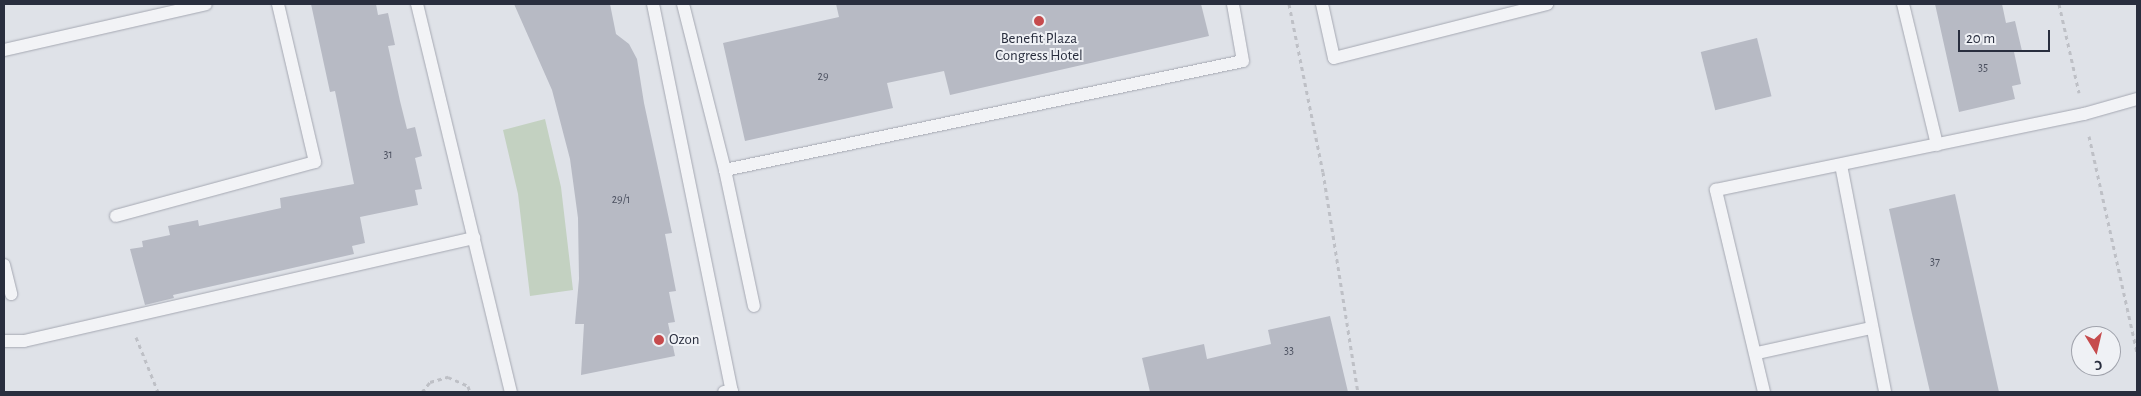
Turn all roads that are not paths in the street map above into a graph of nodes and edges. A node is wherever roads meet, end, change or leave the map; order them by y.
1 (206, 4) edge
2 (278, 4) edge
3 (417, 4) edge
4 (653, 4) edge
5 (683, 4) edge
6 (1233, 4) edge
7 (1322, 4) edge
8 (1547, 4) edge
9 (1903, 4) edge
10 (4, 50) edge
11 (2137, 99) edge
12 (1937, 145) junction
13 (1841, 165) junction
14 (725, 170) junction
15 (116, 216) dead end
16 (474, 238) junction
17 (4, 265) edge
18 (11, 294) dead end
19 (754, 306) dead end
20 (1871, 328) junction
21 (4, 342) edge
22 (1757, 353) junction
23 (511, 392) edge
24 (724, 392) edge
25 (1764, 392) edge
26 (1885, 392) edge

1 - 10 lane
2 - 15 lane
3 - 16 lane
4 - 24 lane
5 - 14 lane
6 - 14 lane
7 - 8 lane
9 - 12 lane
11 - 12 lane
12 - 13 lane
13 - 20 lane
13 - 22 lane
14 - 19 lane
16 - 21 lane
16 - 23 lane
17 - 18 lane
20 - 22 lane
20 - 26 lane
22 - 25 lane

